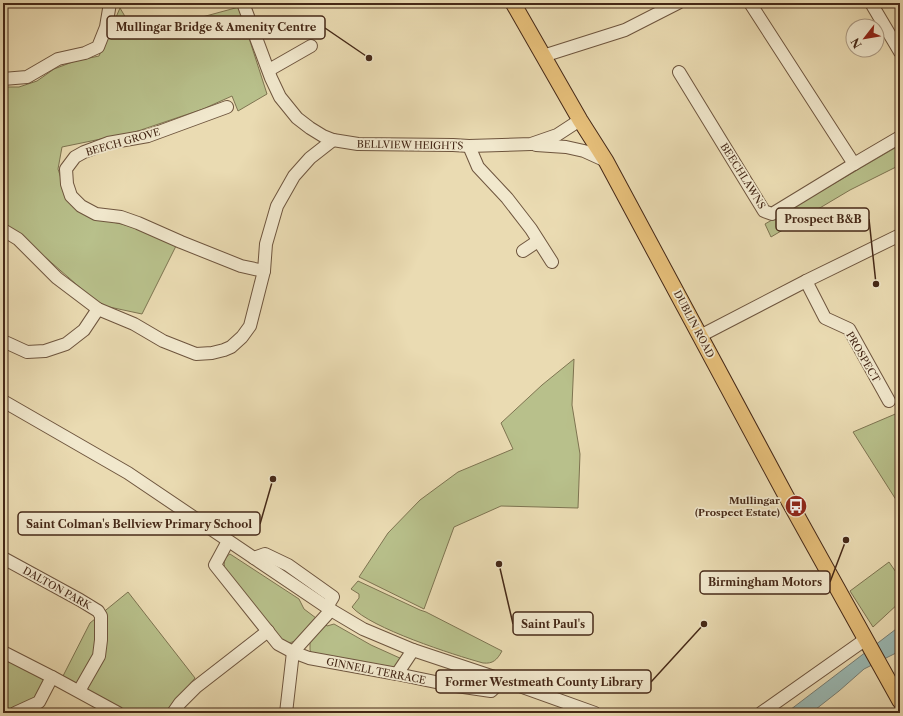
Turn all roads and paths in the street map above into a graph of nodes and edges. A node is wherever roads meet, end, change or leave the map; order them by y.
1 (110, 3) edge
2 (243, 3) edge
3 (513, 3) edge
4 (678, 3) edge
5 (750, 3) edge
6 (871, 3) edge
7 (311, 46) dead end
8 (900, 52) edge
9 (543, 56) junction
10 (269, 70) junction
11 (678, 72) dead end
12 (3, 79) edge
13 (227, 107) dead end
14 (580, 120) junction
15 (900, 137) edge
16 (333, 140) junction
17 (531, 144) junction
18 (469, 146) junction
19 (606, 161) junction
20 (854, 164) junction
21 (3, 230) edge
22 (900, 235) edge
23 (538, 241) junction
24 (523, 251) dead end
25 (552, 262) dead end
26 (264, 271) junction
27 (806, 281) junction
28 (98, 309) junction
29 (700, 336) junction
30 (3, 341) edge
31 (3, 401) edge
32 (889, 401) dead end
33 (228, 541) junction
34 (3, 558) edge
35 (329, 608) junction
36 (268, 631) junction
37 (868, 644) junction
38 (413, 650) junction
39 (3, 652) edge
40 (293, 652) junction
41 (397, 674) junction
42 (52, 677) junction
43 (503, 680) junction
44 (78, 691) junction
45 (900, 701) edge
46 (15, 713) edge
47 (118, 713) edge
48 (173, 713) edge
49 (286, 713) edge
50 (595, 713) edge
51 (760, 713) edge

1 - 12 street
2 - 10 street, BELLVIEW HEIGHTS
3 - 9 main road, DUBLIN ROAD
4 - 9 street
5 - 20 street
6 - 8 street
7 - 10 street
9 - 14 main road, DUBLIN ROAD
10 - 16 street, BELLVIEW HEIGHTS
11 - 20 street, BEECHLAWNS
13 - 26 street, BEECH GROVE
14 - 17 street, BELLVIEW HEIGHTS
14 - 19 main road, DUBLIN ROAD
15 - 20 street, BEECHLAWNS
16 - 18 street, BELLVIEW HEIGHTS
16 - 26 street
17 - 18 street, BELLVIEW HEIGHTS
17 - 19 street
18 - 23 street
19 - 29 main road, DUBLIN ROAD
21 - 28 street
22 - 27 street
23 - 24 street
23 - 25 street
26 - 28 street
27 - 29 street
27 - 32 street, PROSPECT
28 - 30 street
29 - 37 main road, DUBLIN ROAD
31 - 33 street
33 - 35 street
33 - 36 street, GINNELL TERRACE
34 - 44 street, DALTON PARK
35 - 38 street
35 - 40 street
36 - 40 street, GINNELL TERRACE
36 - 48 street
37 - 45 main road, DUBLIN ROAD
37 - 51 street
38 - 41 street
38 - 43 street
39 - 42 street
40 - 41 street, GINNELL TERRACE
40 - 49 street
41 - 43 street, GINNELL TERRACE
42 - 44 street
42 - 46 street
43 - 50 street
44 - 47 street

